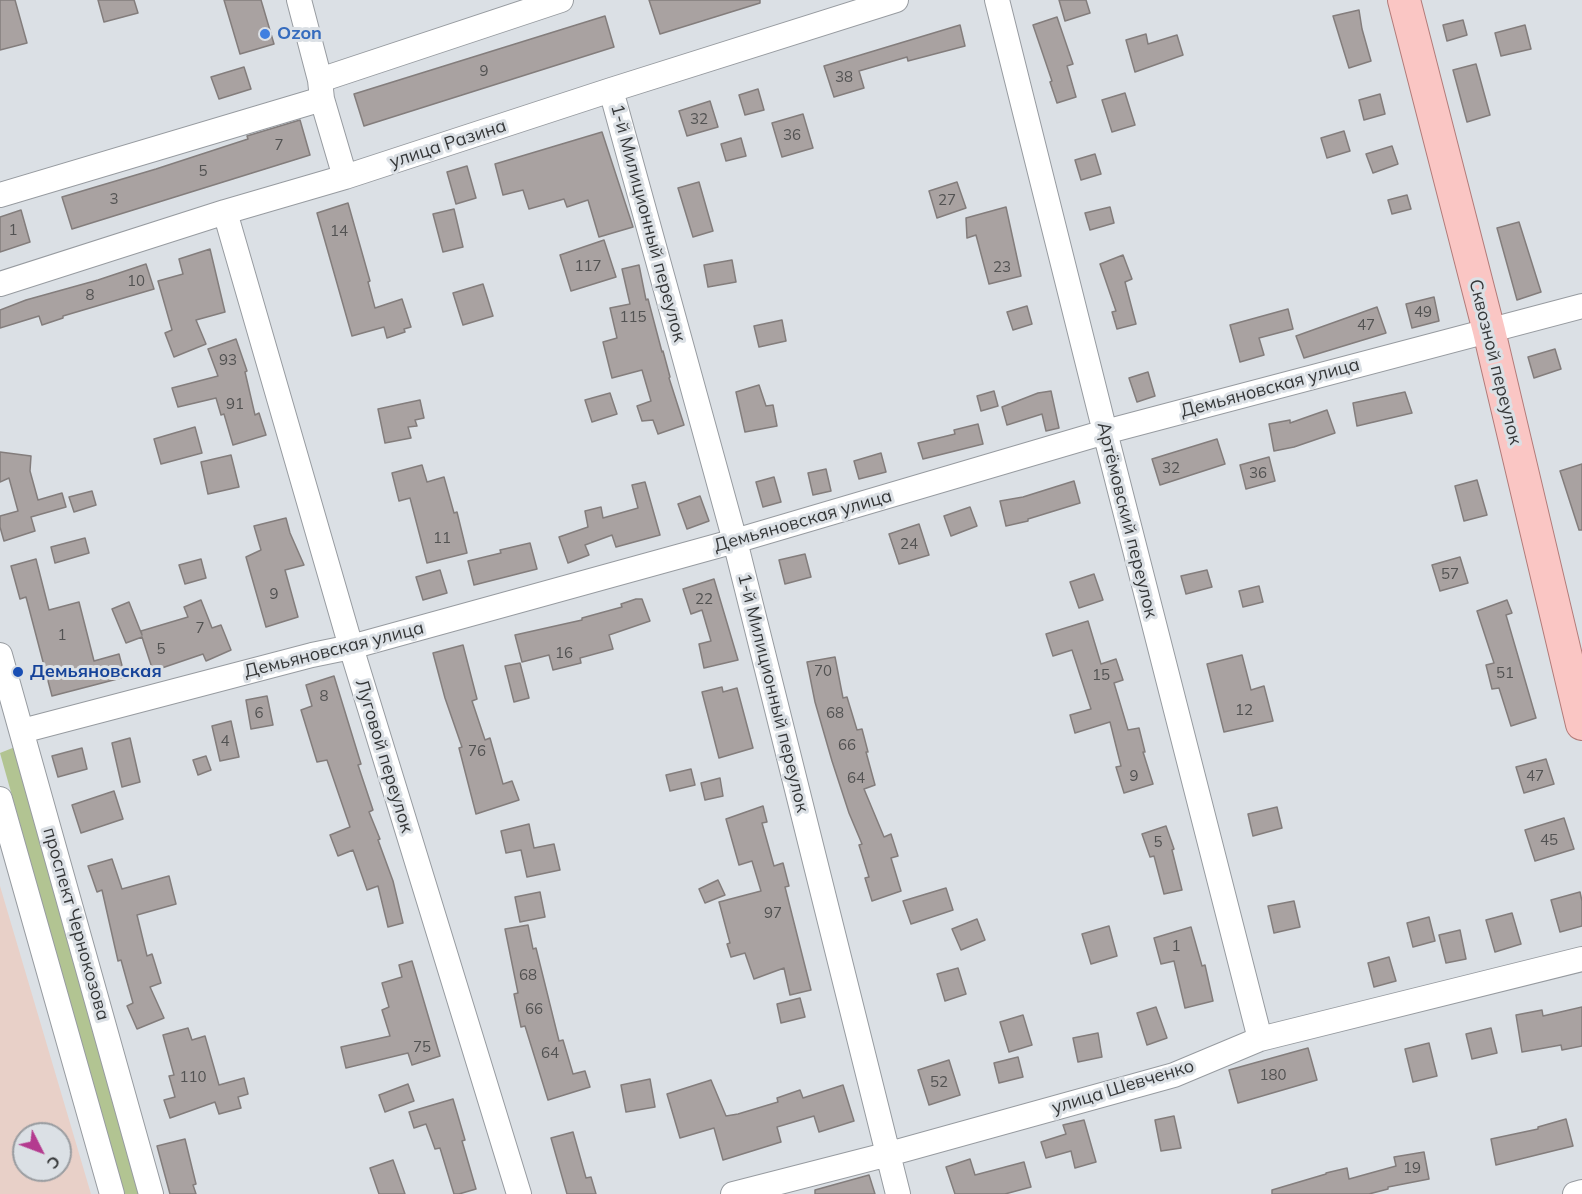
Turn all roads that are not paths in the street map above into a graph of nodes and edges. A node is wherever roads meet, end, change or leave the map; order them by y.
1 (299, 0) edge
2 (561, 0) edge
3 (896, 0) edge
4 (997, 0) edge
5 (1404, 0) edge
6 (859, 6) edge
7 (321, 89) junction
8 (611, 90) junction
9 (345, 177) junction
10 (0, 195) edge
11 (225, 212) junction
12 (0, 284) edge
13 (1582, 306) edge
14 (1489, 331) junction
15 (1104, 432) junction
16 (735, 541) junction
17 (351, 647) junction
18 (0, 654) edge
19 (1580, 707) edge
20 (22, 731) junction
21 (0, 798) edge
22 (1582, 959) edge
23 (1260, 1039) junction
24 (889, 1154) junction
25 (1582, 1192) edge
26 (112, 1194) edge
27 (151, 1194) edge
28 (519, 1194) edge
29 (733, 1194) edge
30 (898, 1194) edge
31 (1575, 1194) edge

1 - 7 street
2 - 7 street
3 - 6 street, улица Разина
4 - 15 street, Артёмовский переулок
5 - 14 main road, Сквозной переулок
6 - 8 street, улица Разина
7 - 9 street
7 - 10 street
8 - 9 street, улица Разина
8 - 16 street, 1-й Милиционный переулок
9 - 11 street, улица Разина
11 - 12 street, улица Разина
11 - 17 street, Луговой переулок
13 - 14 street, Демьяновская улица
14 - 15 street, Демьяновская улица
14 - 19 main road, Сквозной переулок
15 - 16 street, Демьяновская улица
15 - 23 street, Артёмовский переулок
16 - 17 street, Демьяновская улица
16 - 24 street, 1-й Милиционный переулок
17 - 20 street, Демьяновская улица
17 - 28 street, Луговой переулок
18 - 20 street, проспект Чернокозова
20 - 27 street, проспект Чернокозова
21 - 26 street
22 - 23 street, улица Шевченко
23 - 24 street, улица Шевченко
24 - 29 street, улица Шевченко
24 - 30 street, 1-й Милиционный переулок
25 - 31 street

